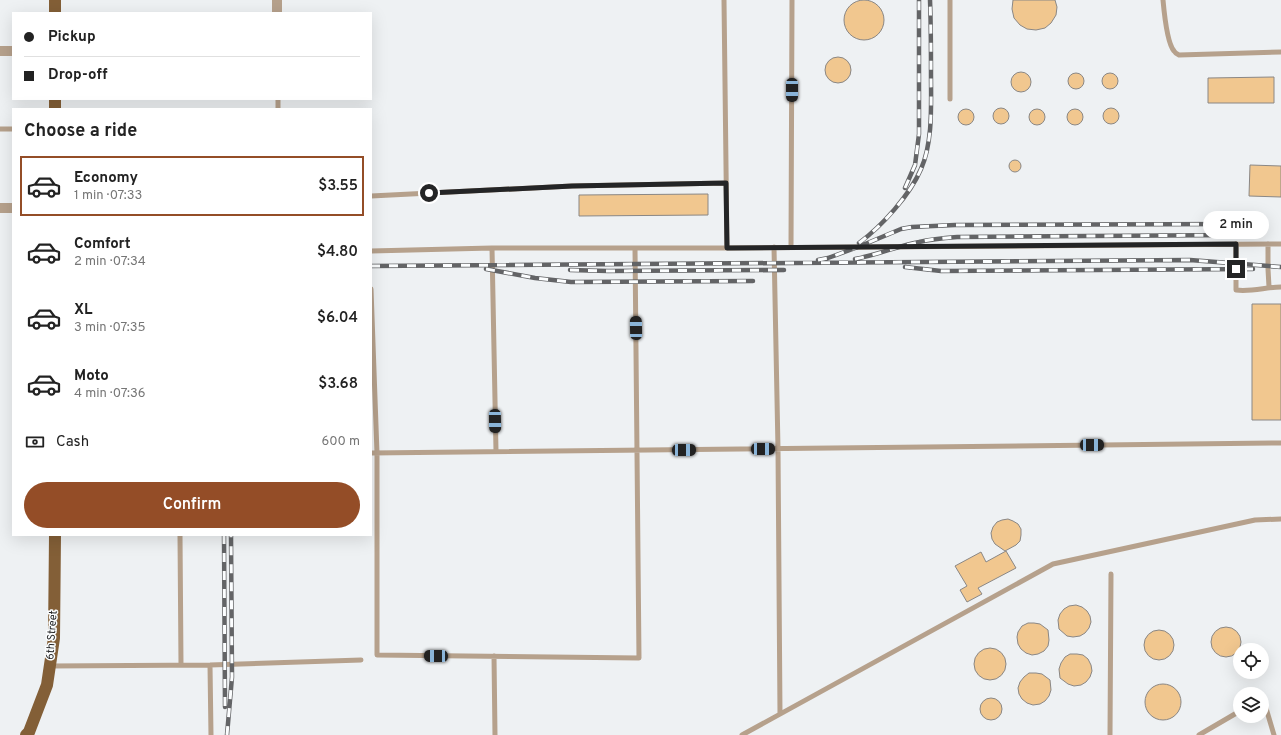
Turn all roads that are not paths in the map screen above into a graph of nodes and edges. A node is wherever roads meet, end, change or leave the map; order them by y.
1 (55, 0) edge
2 (277, 0) edge
3 (724, 0) edge
4 (792, 0) edge
5 (950, 0) edge
6 (1163, 0) edge
7 (55, 12) edge
8 (277, 12) edge
9 (0, 51) edge
10 (12, 51) edge
11 (1281, 52) edge
12 (950, 99) dead end
13 (0, 129) edge
14 (12, 129) edge
15 (726, 183) junction
16 (372, 196) edge
17 (0, 208) edge
18 (12, 208) edge
19 (1236, 244) junction
20 (1268, 244) junction
21 (1281, 244) edge
22 (774, 247) junction
23 (791, 247) junction
24 (492, 248) junction
25 (635, 248) junction
26 (727, 248) junction
27 (372, 251) edge
28 (1270, 287) junction
29 (1281, 287) edge
30 (372, 344) edge
31 (1281, 443) edge
32 (778, 449) junction
33 (637, 450) junction
34 (496, 451) junction
35 (374, 453) edge
36 (1281, 519) edge
37 (55, 536) edge
38 (180, 536) edge
39 (1111, 574) dead end
40 (494, 656) junction
41 (361, 660) dead end
42 (181, 665) junction
43 (210, 665) junction
44 (50, 666) junction
45 (780, 714) junction
46 (1233, 715) edge
47 (1269, 718) edge
48 (28, 734) edge
49 (211, 735) edge
50 (495, 735) edge
51 (742, 735) edge
52 (1110, 735) edge
53 (1199, 735) edge
54 (1274, 735) edge

1 - 7 main road
2 - 8 street
3 - 15 lane
4 - 23 lane
5 - 12 lane
6 - 11 lane
9 - 10 street
13 - 14 lane
15 - 16 lane
15 - 26 lane
17 - 18 street
19 - 20 lane
19 - 23 lane
19 - 28 lane
20 - 21 lane
20 - 28 lane
22 - 23 lane
22 - 26 lane
22 - 32 lane
24 - 25 lane
24 - 27 lane
24 - 34 lane
25 - 26 lane
25 - 33 lane
28 - 29 lane
30 - 35 lane
31 - 32 lane
32 - 33 lane
32 - 45 lane
33 - 34 lane
33 - 40 lane
34 - 35 lane
35 - 40 lane
36 - 45 lane
37 - 44 main road, 6th Street
38 - 42 lane
39 - 52 lane
40 - 50 lane
41 - 43 lane
42 - 43 lane
42 - 44 lane
43 - 49 lane
44 - 48 main road, 6th Street
45 - 51 lane
46 - 53 lane
47 - 54 lane

